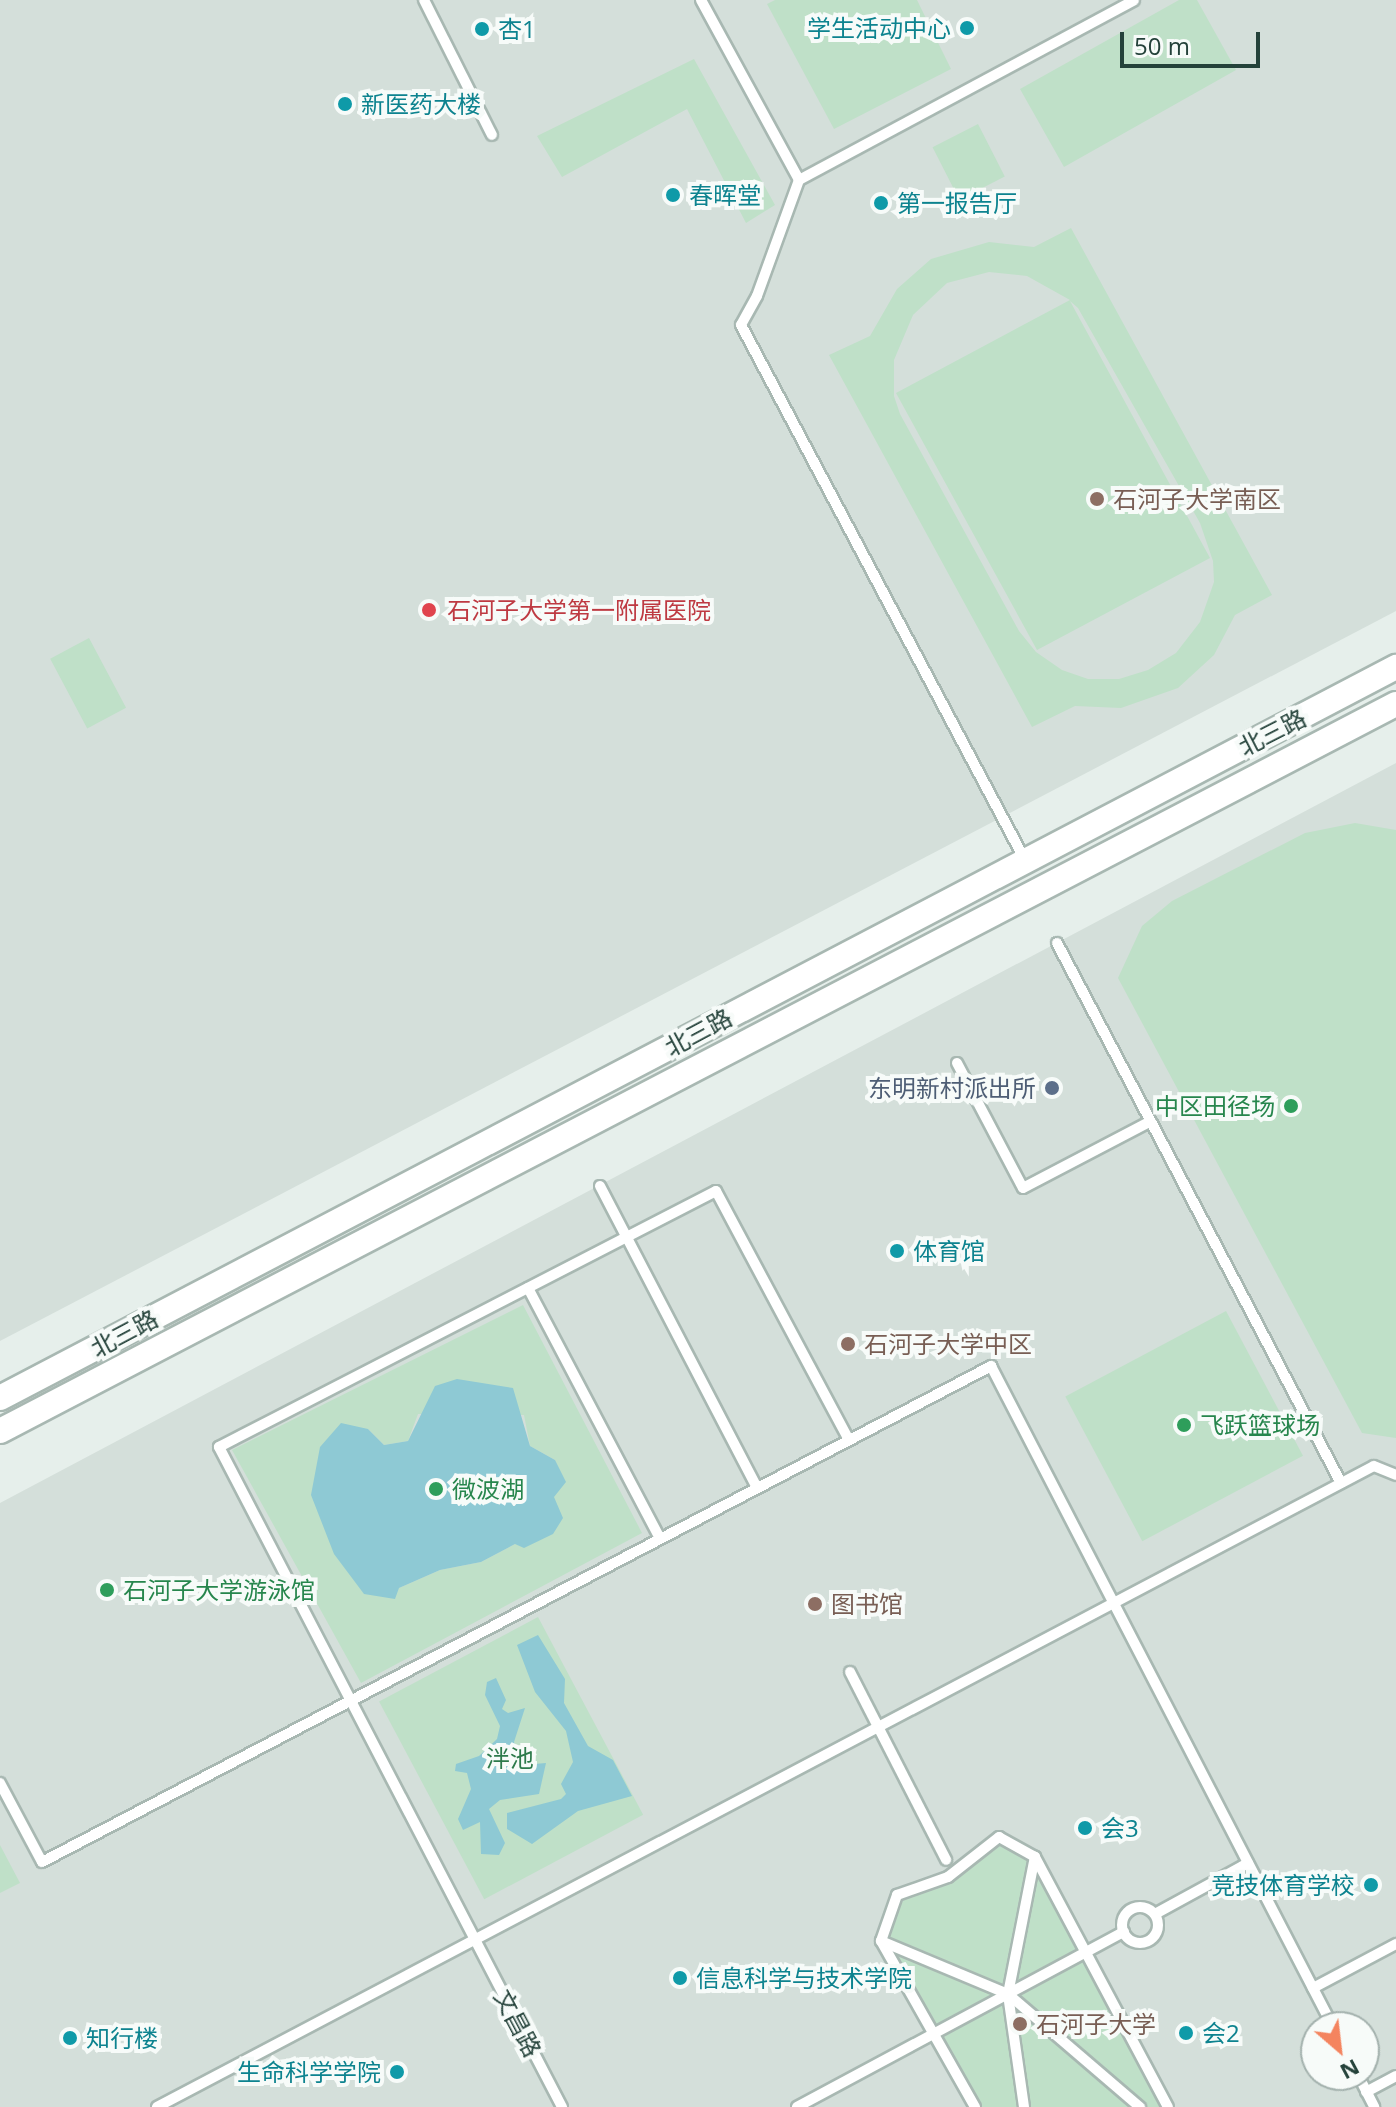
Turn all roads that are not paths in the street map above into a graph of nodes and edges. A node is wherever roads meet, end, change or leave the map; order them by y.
1 (424, 0) edge
2 (701, 0) edge
3 (1134, 0) edge
4 (492, 135) dead end
5 (799, 180) junction
6 (1396, 667) edge
7 (1396, 704) edge
8 (1025, 860) junction
9 (1057, 943) dead end
10 (957, 1063) dead end
11 (1151, 1121) junction
12 (600, 1186) dead end
13 (627, 1237) junction
14 (528, 1288) junction
15 (0, 1398) edge
16 (0, 1431) edge
17 (849, 1440) junction
18 (1396, 1475) edge
19 (1341, 1483) junction
20 (757, 1488) junction
21 (660, 1538) junction
22 (1114, 1604) junction
23 (850, 1672) dead end
24 (353, 1699) junction
25 (878, 1727) junction
26 (0, 1783) edge
27 (1035, 1857) junction
28 (946, 1860) dead end
29 (1248, 1863) junction
30 (1155, 1914) junction
31 (1124, 1932) junction
32 (473, 1939) junction
33 (881, 1941) junction
34 (1396, 1944) edge
35 (1086, 1952) junction
36 (1313, 1988) junction
37 (1008, 1994) junction
38 (1325, 2011) edge
39 (934, 2034) junction
40 (1396, 2076) edge
41 (1366, 2092) joint
42 (157, 2107) edge
43 (562, 2107) edge
44 (797, 2107) edge
45 (975, 2107) edge
46 (1024, 2107) edge
47 (1140, 2107) edge
48 (1168, 2107) edge
49 (1374, 2107) edge

1 - 4 lane
2 - 5 lane
3 - 5 lane
5 - 8 lane
6 - 8 main road, 北三路
7 - 16 main road, 北三路
8 - 15 main road, 北三路
9 - 11 lane
10 - 11 lane
11 - 19 lane
12 - 13 lane
13 - 14 lane
13 - 17 lane
13 - 20 lane
14 - 21 lane
14 - 24 lane, 文昌路
17 - 20 lane
17 - 22 lane
18 - 19 lane
19 - 22 lane
20 - 21 lane
21 - 24 lane
22 - 25 lane
22 - 29 lane
23 - 25 lane
24 - 26 lane
24 - 32 lane, 文昌路
25 - 28 lane
25 - 32 lane
27 - 33 lane
27 - 35 lane
27 - 37 lane
29 - 30 lane
29 - 36 lane
30 - 31 lane
30 - 31 lane
31 - 35 lane
32 - 42 lane
32 - 43 lane, 文昌路
33 - 37 lane
33 - 39 lane
34 - 36 lane
35 - 37 lane
35 - 48 lane
36 - 38 lane
37 - 39 lane
37 - 46 lane
37 - 47 lane
39 - 44 lane
39 - 45 lane
40 - 41 lane
41 - 49 lane

